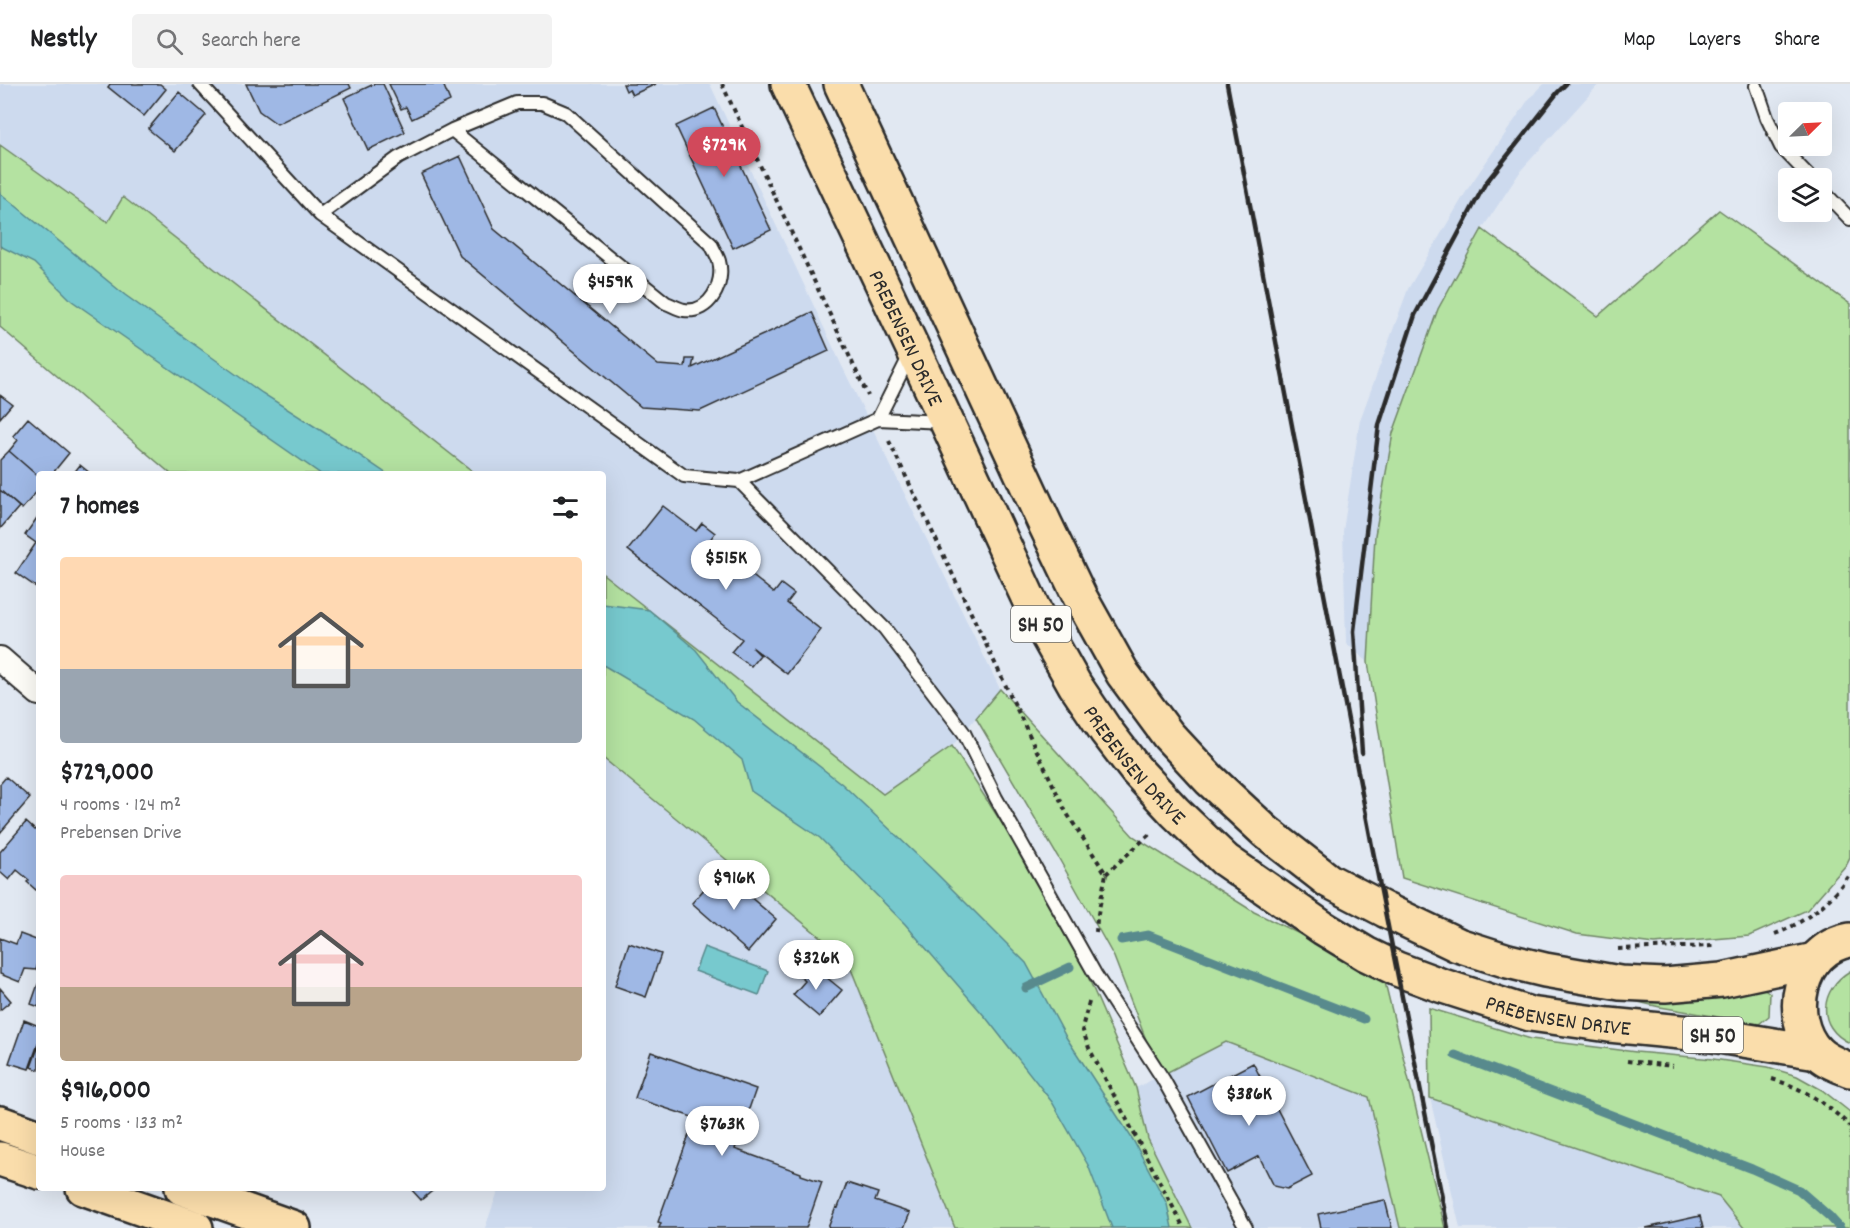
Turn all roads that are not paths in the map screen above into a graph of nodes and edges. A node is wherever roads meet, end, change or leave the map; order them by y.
1 (200, 84) edge
2 (788, 84) edge
3 (841, 84) edge
4 (1756, 86) dead end
5 (452, 130) junction
6 (1801, 168) edge
7 (1832, 200) edge
8 (320, 214) junction
9 (1850, 219) edge
10 (913, 349) junction
11 (878, 418) junction
12 (947, 422) junction
13 (739, 481) junction
14 (0, 659) edge
15 (36, 690) edge
16 (1849, 938) edge
17 (1815, 960) junction
18 (1817, 1052) junction
19 (1850, 1070) edge
20 (0, 1124) edge
21 (36, 1136) edge
22 (0, 1159) edge
23 (36, 1171) edge
24 (100, 1191) edge
25 (188, 1191) edge
26 (123, 1195) edge
27 (237, 1218) edge
28 (196, 1228) edge
29 (294, 1228) edge
30 (1246, 1228) edge

1 - 8 lane
2 - 10 main road, PREBENSEN DRIVE / SH 50
3 - 17 main road, PREBENSEN DRIVE / SH 50
4 - 6 lane
5 - 5 lane
5 - 8 lane
7 - 9 lane
8 - 13 lane
10 - 11 lane
10 - 12 main road, PREBENSEN DRIVE / SH 50
11 - 12 lane
11 - 13 lane
12 - 18 main road, PREBENSEN DRIVE / SH 50
13 - 30 lane
14 - 15 street
16 - 17 main road, SH 50
17 - 18 main road, SH 50
18 - 19 main road, SH 50
20 - 21 main road
22 - 23 main road
24 - 26 main road
25 - 27 main road
26 - 28 main road
27 - 29 main road

